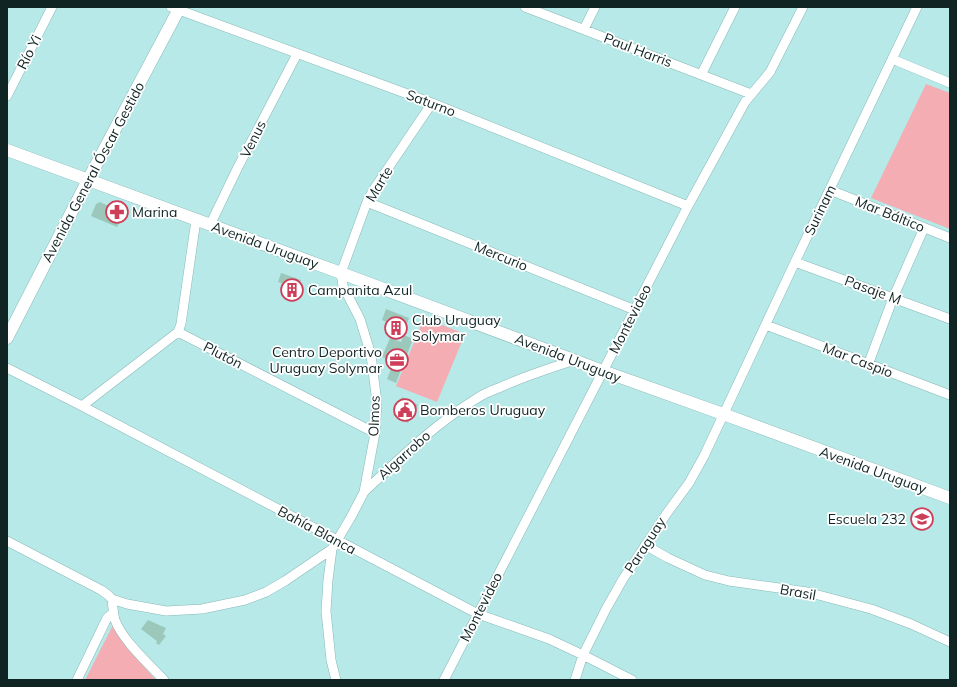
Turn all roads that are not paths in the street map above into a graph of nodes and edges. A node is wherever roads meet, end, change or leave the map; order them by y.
1 (52, 7) edge
2 (525, 7) edge
3 (595, 7) edge
4 (735, 7) edge
5 (803, 7) edge
6 (917, 7) edge
7 (176, 8) edge
8 (584, 29) junction
9 (297, 54) junction
10 (892, 59) junction
11 (701, 75) junction
12 (950, 83) edge
13 (751, 94) junction
14 (7, 96) edge
15 (432, 103) junction
16 (7, 150) edge
17 (88, 180) junction
18 (830, 190) junction
19 (367, 202) junction
20 (688, 206) junction
21 (196, 220) junction
22 (210, 225) junction
23 (924, 228) junction
24 (950, 238) edge
25 (795, 262) junction
26 (341, 273) junction
27 (894, 298) junction
28 (635, 310) junction
29 (950, 319) edge
30 (766, 325) junction
31 (178, 332) junction
32 (7, 338) edge
33 (575, 360) junction
34 (868, 365) junction
35 (7, 368) edge
36 (603, 371) junction
37 (950, 395) edge
38 (82, 406) junction
39 (723, 414) junction
40 (375, 433) junction
41 (364, 492) junction
42 (950, 498) edge
43 (7, 541) edge
44 (337, 541) junction
45 (645, 546) junction
46 (332, 549) junction
47 (112, 599) junction
48 (113, 614) junction
49 (478, 614) junction
50 (950, 642) edge
51 (584, 654) junction
52 (77, 680) edge
53 (164, 680) edge
54 (336, 680) edge
55 (444, 680) edge
56 (574, 680) edge
57 (632, 680) edge

1 - 14 street, Río Yi
2 - 8 street, Paul Harris
3 - 8 street
4 - 11 street
5 - 13 street, Montevideo
6 - 10 street, Surinam
7 - 9 street, Saturno
7 - 17 street, Avenida General Óscar Gestido
8 - 11 street, Paul Harris
9 - 15 street, Saturno
9 - 22 street, Venus
10 - 12 street
10 - 18 street, Surinam
11 - 13 street, Paul Harris
13 - 20 street, Montevideo
15 - 19 street, Marte
15 - 20 street, Saturno
16 - 17 street, Avenida Uruguay
17 - 21 street, Avenida Uruguay
17 - 32 street, Avenida General Óscar Gestido
18 - 23 street, Mar Báltico
18 - 25 street, Surinam
19 - 26 street, Marte
19 - 28 street, Mercurio
20 - 28 street, Montevideo
21 - 22 street, Avenida Uruguay
21 - 31 street
22 - 26 street, Avenida Uruguay
23 - 24 street, Mar Báltico
23 - 27 street
25 - 27 street, Pasaje M
25 - 30 street, Surinam
26 - 33 street, Avenida Uruguay
26 - 40 street, Olmos
27 - 29 street, Pasaje M
27 - 34 street
28 - 36 street, Montevideo
30 - 34 street, Mar Caspio
30 - 39 street, Surinam
31 - 38 street
31 - 40 street, Plutón
33 - 36 street, Avenida Uruguay
33 - 41 street, Algarrobo
34 - 37 street, Mar Caspio
35 - 38 street, Bahía Blanca
36 - 39 street, Avenida Uruguay
36 - 49 street, Montevideo
38 - 44 street, Bahía Blanca
39 - 42 street, Avenida Uruguay
39 - 45 street, Paraguay
40 - 41 street, Olmos
41 - 44 street
43 - 47 street
44 - 46 street
44 - 49 street, Bahía Blanca
45 - 50 street, Brasil
45 - 51 street, Paraguay
46 - 47 street
46 - 54 street
47 - 48 street
48 - 52 street
48 - 53 street
49 - 51 street, Bahía Blanca
49 - 55 street, Montevideo
51 - 56 street, Paraguay
51 - 57 street, Bahía Blanca

